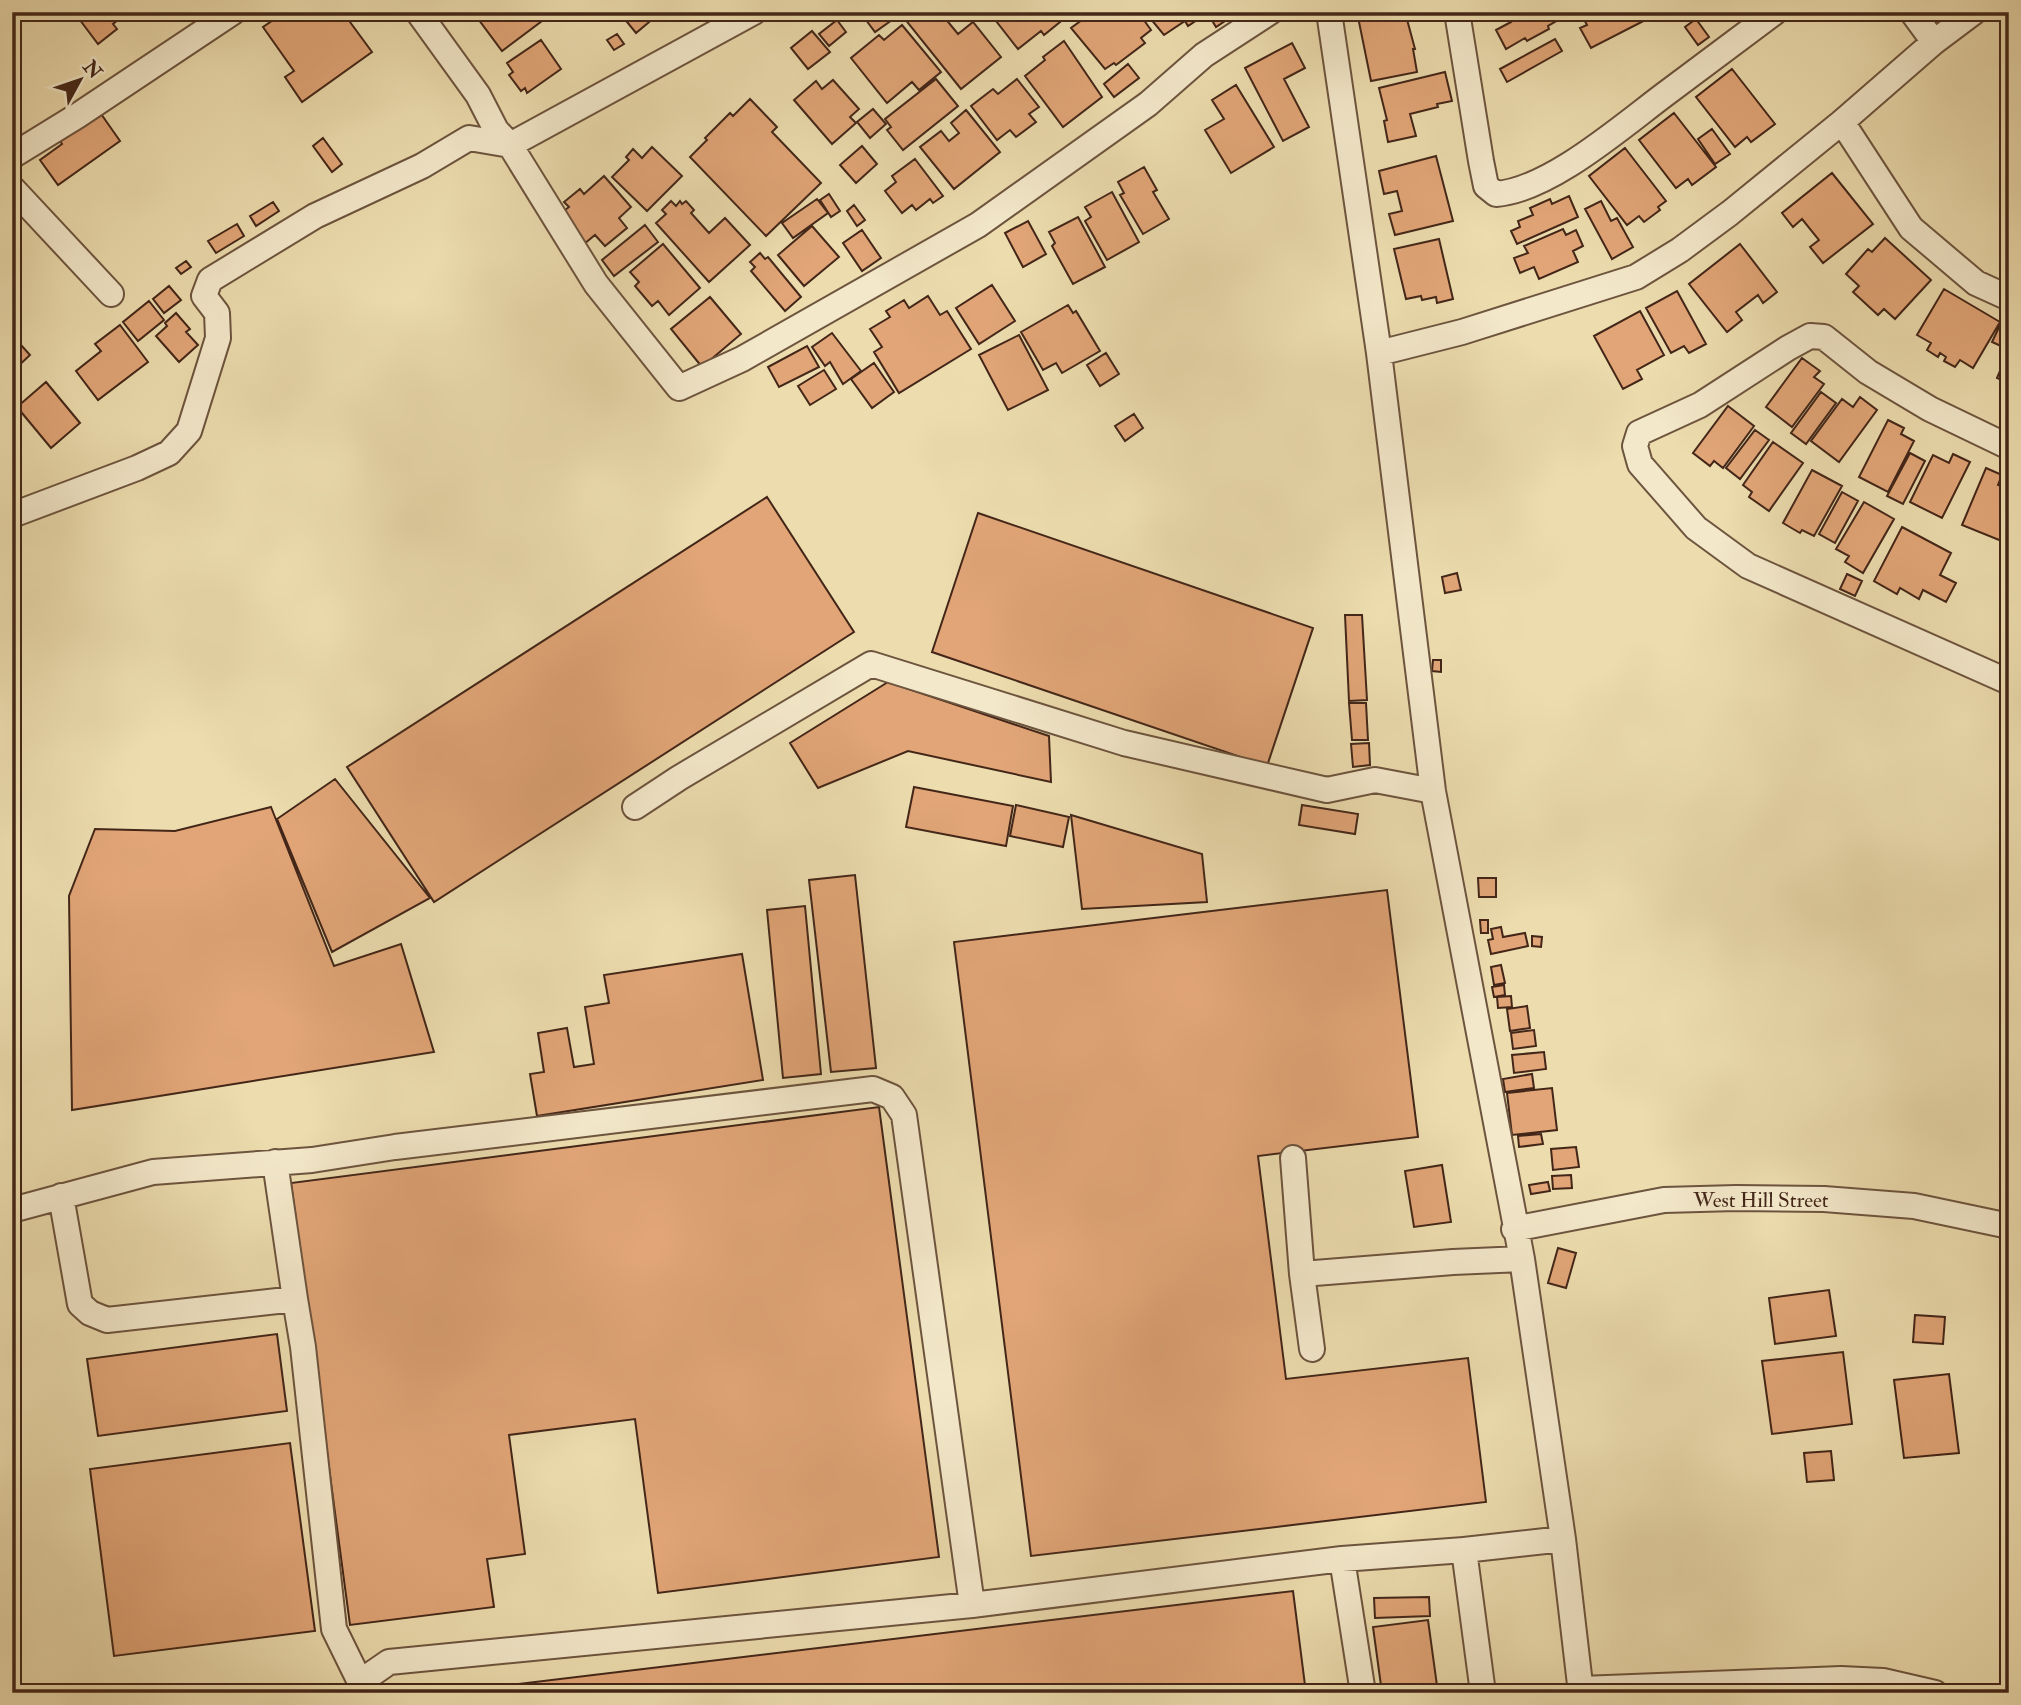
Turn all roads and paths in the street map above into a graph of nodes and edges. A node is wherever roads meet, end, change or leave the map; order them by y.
1 (233, 12) edge
2 (418, 12) edge
3 (754, 12) edge
4 (1270, 12) edge
5 (1329, 12) edge
6 (1457, 12) edge
7 (1774, 12) edge
8 (1912, 12) edge
9 (1974, 12) edge
10 (1934, 42) junction
11 (1842, 122) junction
12 (510, 145) junction
13 (12, 156) edge
14 (12, 188) edge
15 (111, 294) dead end
16 (2009, 298) edge
17 (1379, 354) junction
18 (2009, 447) edge
19 (13, 513) edge
20 (2009, 682) edge
21 (1433, 791) junction
22 (635, 807) dead end
23 (1293, 1158) dead end
24 (275, 1162) junction
25 (61, 1196) junction
26 (12, 1210) edge
27 (2009, 1226) edge
28 (1514, 1229) junction
29 (1522, 1259) junction
30 (1302, 1274) junction
31 (295, 1299) junction
32 (1312, 1349) dead end
33 (1563, 1539) junction
34 (1464, 1550) junction
35 (1342, 1559) junction
36 (972, 1605) junction
37 (359, 1687) edge
38 (1581, 1691) edge
39 (1363, 1693) edge
40 (1483, 1693) edge
41 (1935, 1693) edge

1 - 13 street
2 - 12 street
3 - 12 street
4 - 12 street
5 - 17 street
6 - 7 street
8 - 10 street
9 - 10 street
10 - 11 street
11 - 16 street
11 - 17 street
12 - 19 street
14 - 15 street
17 - 21 street
18 - 20 street
21 - 22 street
21 - 28 street
23 - 30 street
24 - 25 street
24 - 31 street
24 - 36 street
25 - 26 street
25 - 31 street
27 - 28 street, West Hill Street
28 - 29 street
29 - 30 street
29 - 33 street
30 - 32 street
31 - 37 street
33 - 34 street
33 - 38 street
34 - 35 street
34 - 40 street
35 - 36 street
35 - 39 street
36 - 37 street
38 - 41 street

